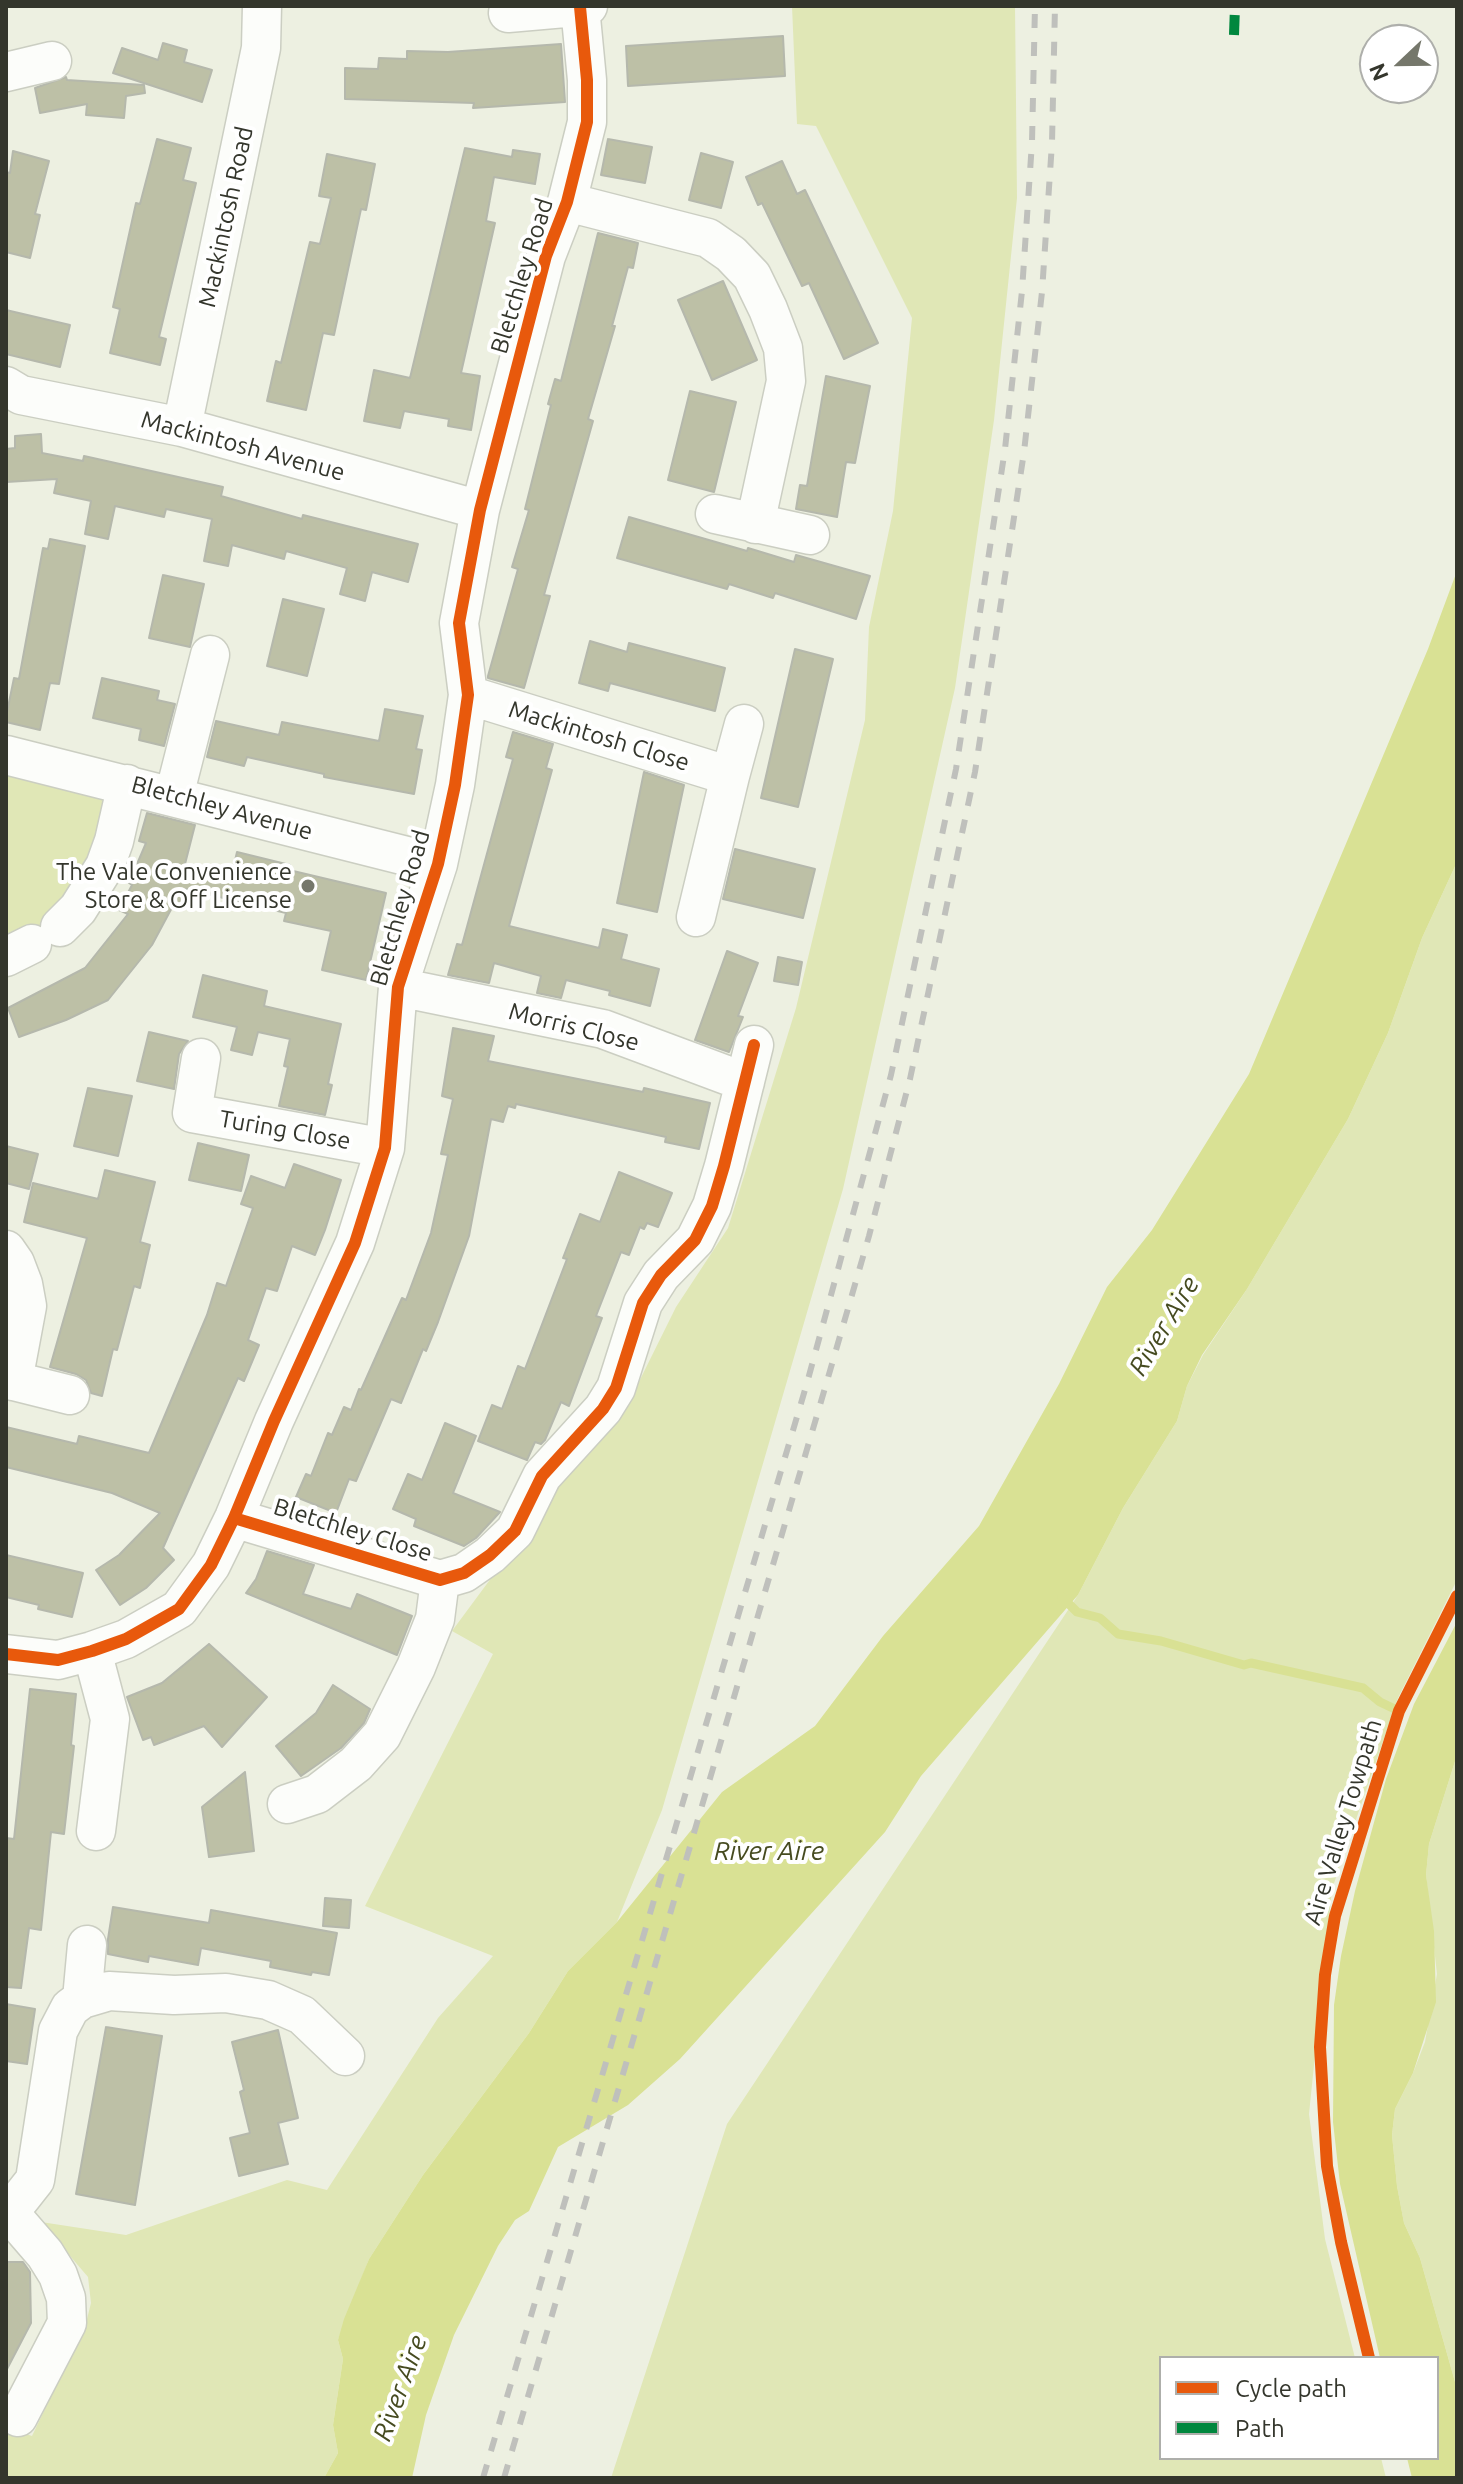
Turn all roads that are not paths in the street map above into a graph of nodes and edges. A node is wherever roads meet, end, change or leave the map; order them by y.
1 (262, 6) edge
2 (588, 6) edge
3 (580, 7) edge
4 (508, 13) dead end
5 (52, 61) dead end
6 (6, 72) edge
7 (567, 202) junction
8 (6, 386) edge
9 (182, 427) junction
10 (480, 510) junction
11 (715, 514) dead end
12 (755, 524) junction
13 (810, 535) dead end
14 (210, 655) dead end
15 (468, 695) junction
16 (744, 724) dead end
17 (6, 755) edge
18 (730, 776) junction
19 (127, 784) junction
20 (174, 796) junction
21 (438, 864) junction
22 (696, 917) dead end
23 (33, 943) edge
24 (398, 987) junction
25 (754, 1045) dead end
26 (201, 1058) dead end
27 (745, 1082) junction
28 (385, 1148) junction
29 (6, 1250) edge
30 (10, 1380) edge
31 (70, 1395) dead end
32 (234, 1518) junction
33 (440, 1580) junction
34 (92, 1651) junction
35 (6, 1654) edge
36 (287, 1804) dead end
37 (96, 1831) dead end
38 (87, 1945) dead end
39 (82, 1999) junction
40 (345, 2056) dead end
41 (6, 2209) edge
42 (18, 2417) dead end

1 - 9 street, Mackintosh Road
2 - 3 street
3 - 4 street
3 - 7 street, Bletchley Road
5 - 6 street
7 - 10 street, Bletchley Road
7 - 12 street
8 - 9 street, Mackintosh Avenue
9 - 10 street, Mackintosh Avenue
10 - 15 street, Bletchley Road
11 - 12 street
12 - 13 street
14 - 20 street
15 - 18 street, Mackintosh Close
15 - 21 street, Bletchley Road
16 - 18 street
17 - 19 street, Bletchley Avenue
18 - 22 street
19 - 20 street, Bletchley Avenue
19 - 23 street
20 - 21 street, Bletchley Avenue
21 - 24 street, Bletchley Road
24 - 27 street, Morris Close
24 - 28 street, Bletchley Road
25 - 27 street, Bletchley Close
26 - 28 street, Turing Close
27 - 33 street, Bletchley Close
28 - 32 street, Bletchley Road
29 - 30 street
30 - 31 street
32 - 33 street, Bletchley Close
32 - 34 street, Bletchley Road
33 - 36 street, Bletchley Close
34 - 35 street, Bletchley Road
34 - 37 street
38 - 39 street
39 - 40 street
39 - 41 street
41 - 42 street

